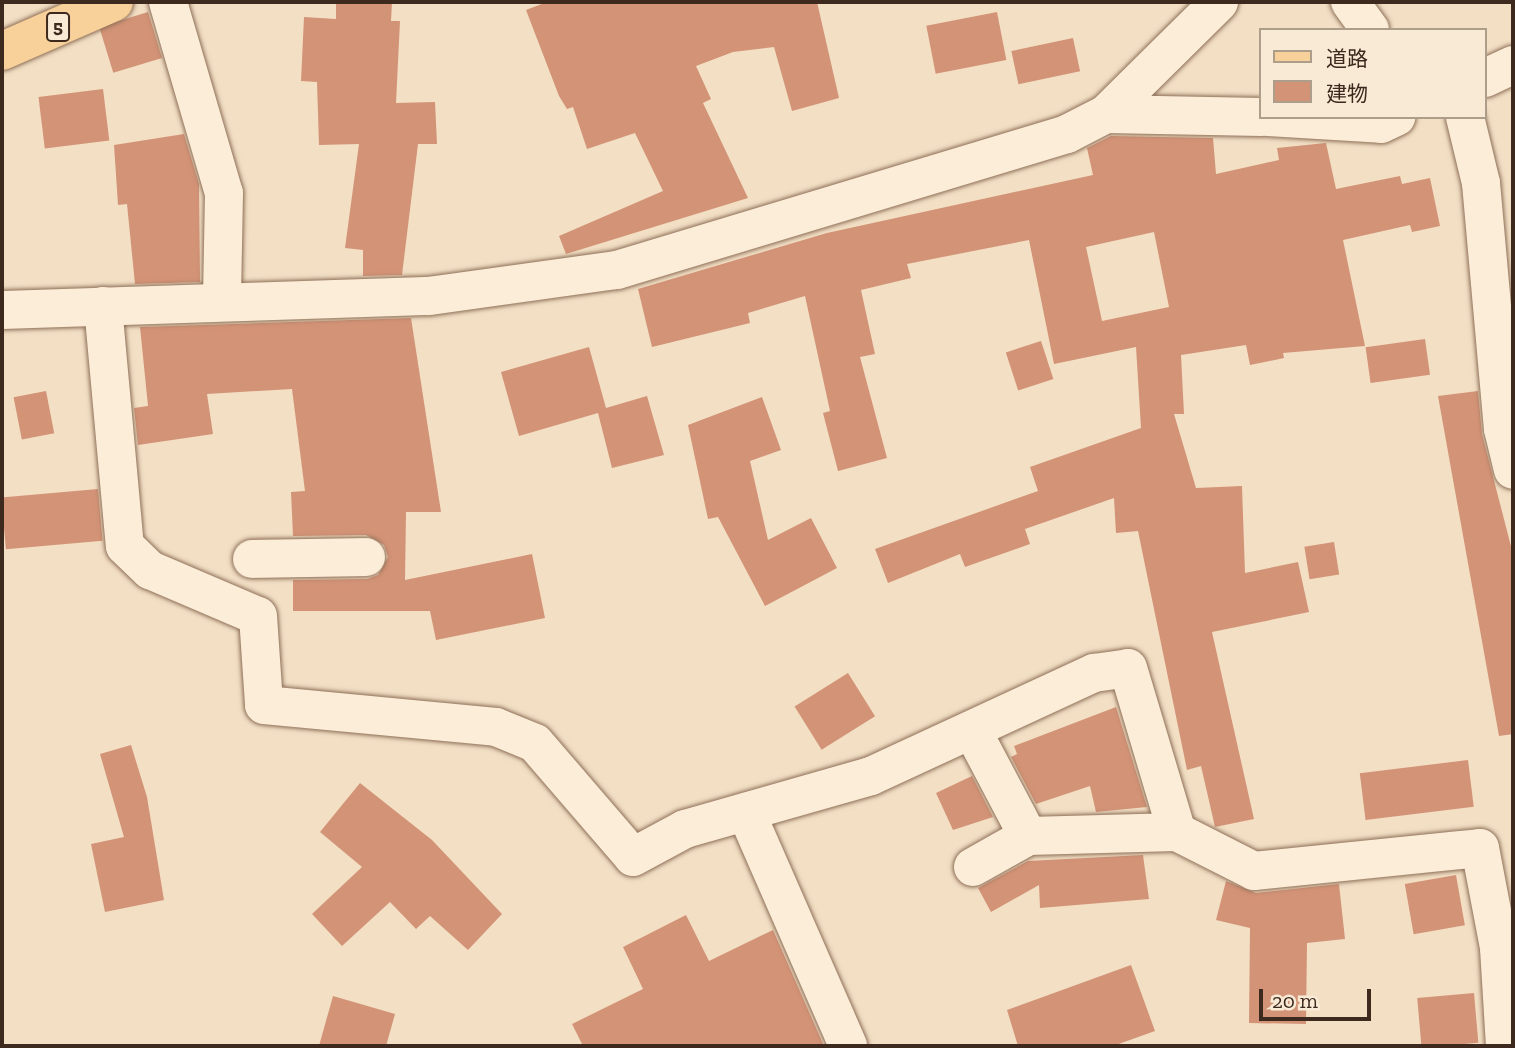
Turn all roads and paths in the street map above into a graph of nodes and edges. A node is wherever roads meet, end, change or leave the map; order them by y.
1 (114, 2) edge
2 (168, 2) edge
3 (1219, 2) edge
4 (1350, 2) edge
5 (1369, 28) edge
6 (2, 51) edge
7 (1513, 65) edge
8 (1487, 77) edge
9 (1106, 114) junction
10 (1260, 117) edge
11 (1285, 119) edge
12 (1392, 119) edge
13 (1465, 119) edge
14 (222, 300) junction
15 (103, 306) junction
16 (2, 310) edge
17 (1513, 470) edge
18 (366, 557) dead end
19 (252, 559) dead end
20 (972, 730) junction
21 (746, 812) junction
22 (1177, 832) junction
23 (1028, 836) junction
24 (973, 867) dead end
25 (1506, 949) edge
26 (848, 1046) edge
27 (1505, 1046) edge

1 - 6 main road, 5
2 - 14 street
3 - 9 street
4 - 5 street
7 - 8 street
9 - 10 street
9 - 14 street
11 - 12 street
13 - 17 street
14 - 15 street
15 - 16 street
15 - 21 street
18 - 19 street
20 - 21 street
20 - 22 street
20 - 23 street
21 - 26 street
22 - 23 street
22 - 25 street
23 - 24 street
25 - 27 street

